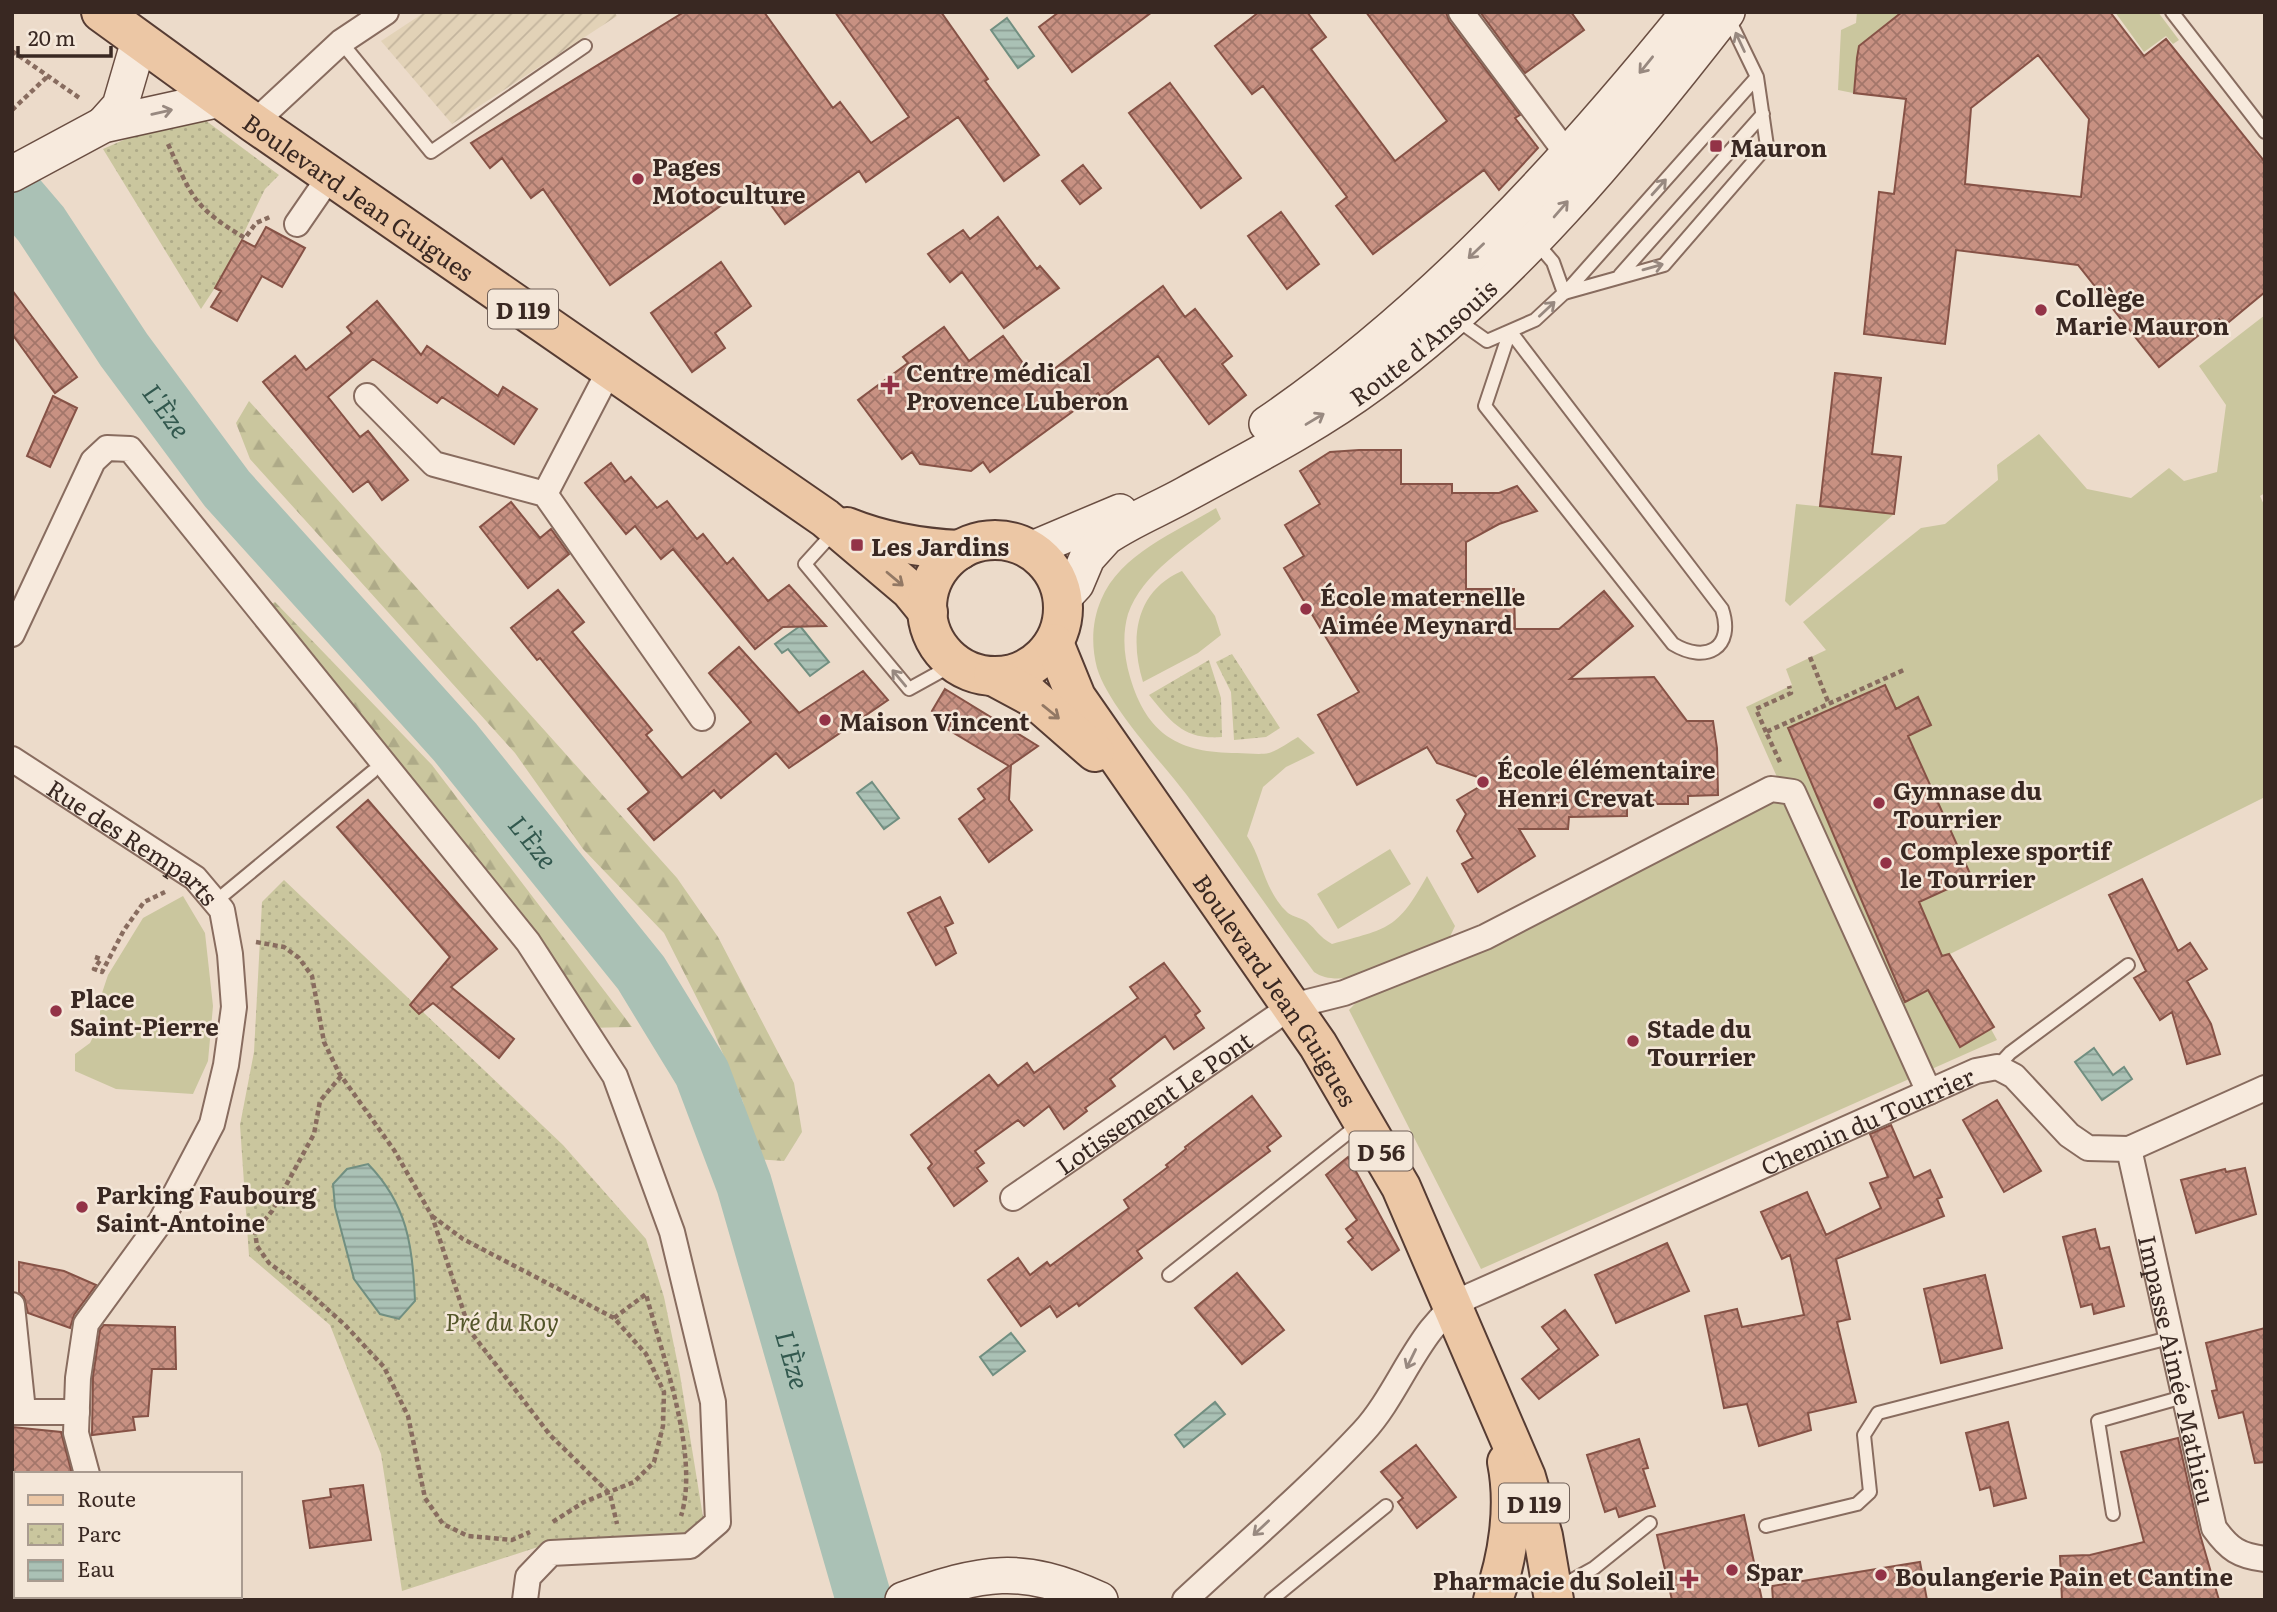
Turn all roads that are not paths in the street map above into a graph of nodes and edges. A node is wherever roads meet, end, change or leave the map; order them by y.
1 (101, 12) edge
2 (386, 12) edge
3 (1461, 12) edge
4 (1689, 12) edge
5 (2172, 12) edge
6 (1726, 13) edge
7 (139, 41) junction
8 (341, 42) junction
9 (586, 46) dead end
10 (1757, 77) junction
11 (221, 99) junction
12 (1763, 114) junction
13 (97, 116) junction
14 (254, 123) junction
15 (2265, 132) edge
16 (1568, 155) junction
17 (20, 169) edge
18 (330, 176) junction
19 (297, 224) road end
20 (1522, 229) junction
21 (1620, 275) junction
22 (1564, 293) junction
23 (1444, 305) junction
24 (1510, 331) junction
25 (610, 369) junction
26 (367, 396) dead end
27 (545, 495) junction
28 (831, 523) junction
29 (960, 550) junction
30 (1030, 550) junction
31 (1062, 599) junction
32 (928, 612) junction
33 (12, 634) edge
34 (1054, 643) junction
35 (956, 663) junction
36 (993, 676) junction
37 (702, 718) dead end
38 (12, 759) edge
39 (372, 772) dead end
40 (1150, 804) junction
41 (216, 901) junction
42 (2128, 965) dead end
43 (1292, 1006) junction
44 (1997, 1067) junction
45 (2265, 1088) edge
46 (1929, 1092) junction
47 (1364, 1120) junction
48 (2129, 1149) junction
49 (1013, 1198) dead end
50 (1170, 1275) dead end
51 (12, 1305) edge
52 (1452, 1305) junction
53 (2169, 1338) junction
54 (2183, 1397) junction
55 (18, 1411) edge
56 (77, 1412) junction
57 (1496, 1412) junction
58 (86, 1472) edge
59 (1386, 1506) dead end
60 (2113, 1514) dead end
61 (1650, 1522) dead end
62 (1766, 1526) dead end
63 (2265, 1559) edge
64 (1554, 1595) edge
65 (525, 1600) edge
66 (903, 1600) edge
67 (1100, 1600) edge
68 (1185, 1600) edge
69 (1271, 1600) edge
70 (1493, 1600) edge

1 - 7 main road, Boulevard Jean Guigues / D 119
2 - 8 street
3 - 16 street
4 -> 16 street, Route d'Ansouis
5 - 15 lane
10 -> 6 lane
20 -> 6 street, Route d'Ansouis
7 - 11 main road, Boulevard Jean Guigues / D 119
7 - 13 street
8 - 9 lane
8 - 14 street
10 - 12 lane
22 -> 10 lane
13 -> 11 street
11 - 14 main road, Boulevard Jean Guigues / D 119
12 - 21 lane
21 -> 12 lane
13 - 17 street
14 - 18 main road, Boulevard Jean Guigues / D 119
16 - 20 street, Route d'Ansouis
18 - 19 street
18 - 25 main road, Boulevard Jean Guigues / D 119
20 - 22 lane
20 - 23 street, Route d'Ansouis
21 - 22 lane
24 -> 22 lane
23 - 24 lane
23 - 30 street, Route d'Ansouis
31 -> 23 street, Route d'Ansouis
24 - 24 lane
25 - 27 street
25 - 28 main road, Boulevard Jean Guigues / D 119
26 - 27 street
27 - 37 street
28 - 29 main road, Boulevard Jean Guigues / D 119
28 -> 32 main road, Boulevard Jean Guigues / D 119
35 -> 28 lane
29 - 30 main road
29 - 32 main road
30 - 31 main road
31 - 34 main road
32 - 35 main road
33 - 65 street
34 - 36 main road
34 - 40 main road, Boulevard Jean Guigues / D 56
35 - 36 main road
36 -> 40 main road, Boulevard Jean Guigues / D 56
38 - 41 street, Rue des Remparts
39 - 41 lane
40 - 43 main road, Boulevard Jean Guigues / D 56
41 - 56 street, Rue des Remparts
42 - 44 lane
43 - 46 street
43 - 47 main road, Boulevard Jean Guigues / D 56
43 - 49 street, Lotissement Le Pont
44 - 46 street, Chemin du Tourrier
44 - 48 street, Chemin du Tourrier
45 - 48 street, Chemin du Tourrier
46 - 52 street, Chemin du Tourrier
47 - 50 lane
47 - 52 main road, Boulevard Jean Guigues / D 56
48 - 53 street, Impasse Aimée Mathieu
51 - 55 street
52 - 57 main road, Boulevard Jean Guigues / D 119
52 -> 68 street
53 - 54 street, Impasse Aimée Mathieu
53 - 62 lane
54 - 60 lane
54 - 63 street, Impasse Aimée Mathieu
55 - 56 street
56 - 58 street
57 - 64 main road, Boulevard Jean Guigues / D 119
57 - 70 main road, Boulevard Jean Guigues / D 119
59 - 69 lane
61 - 64 lane
66 - 67 street

